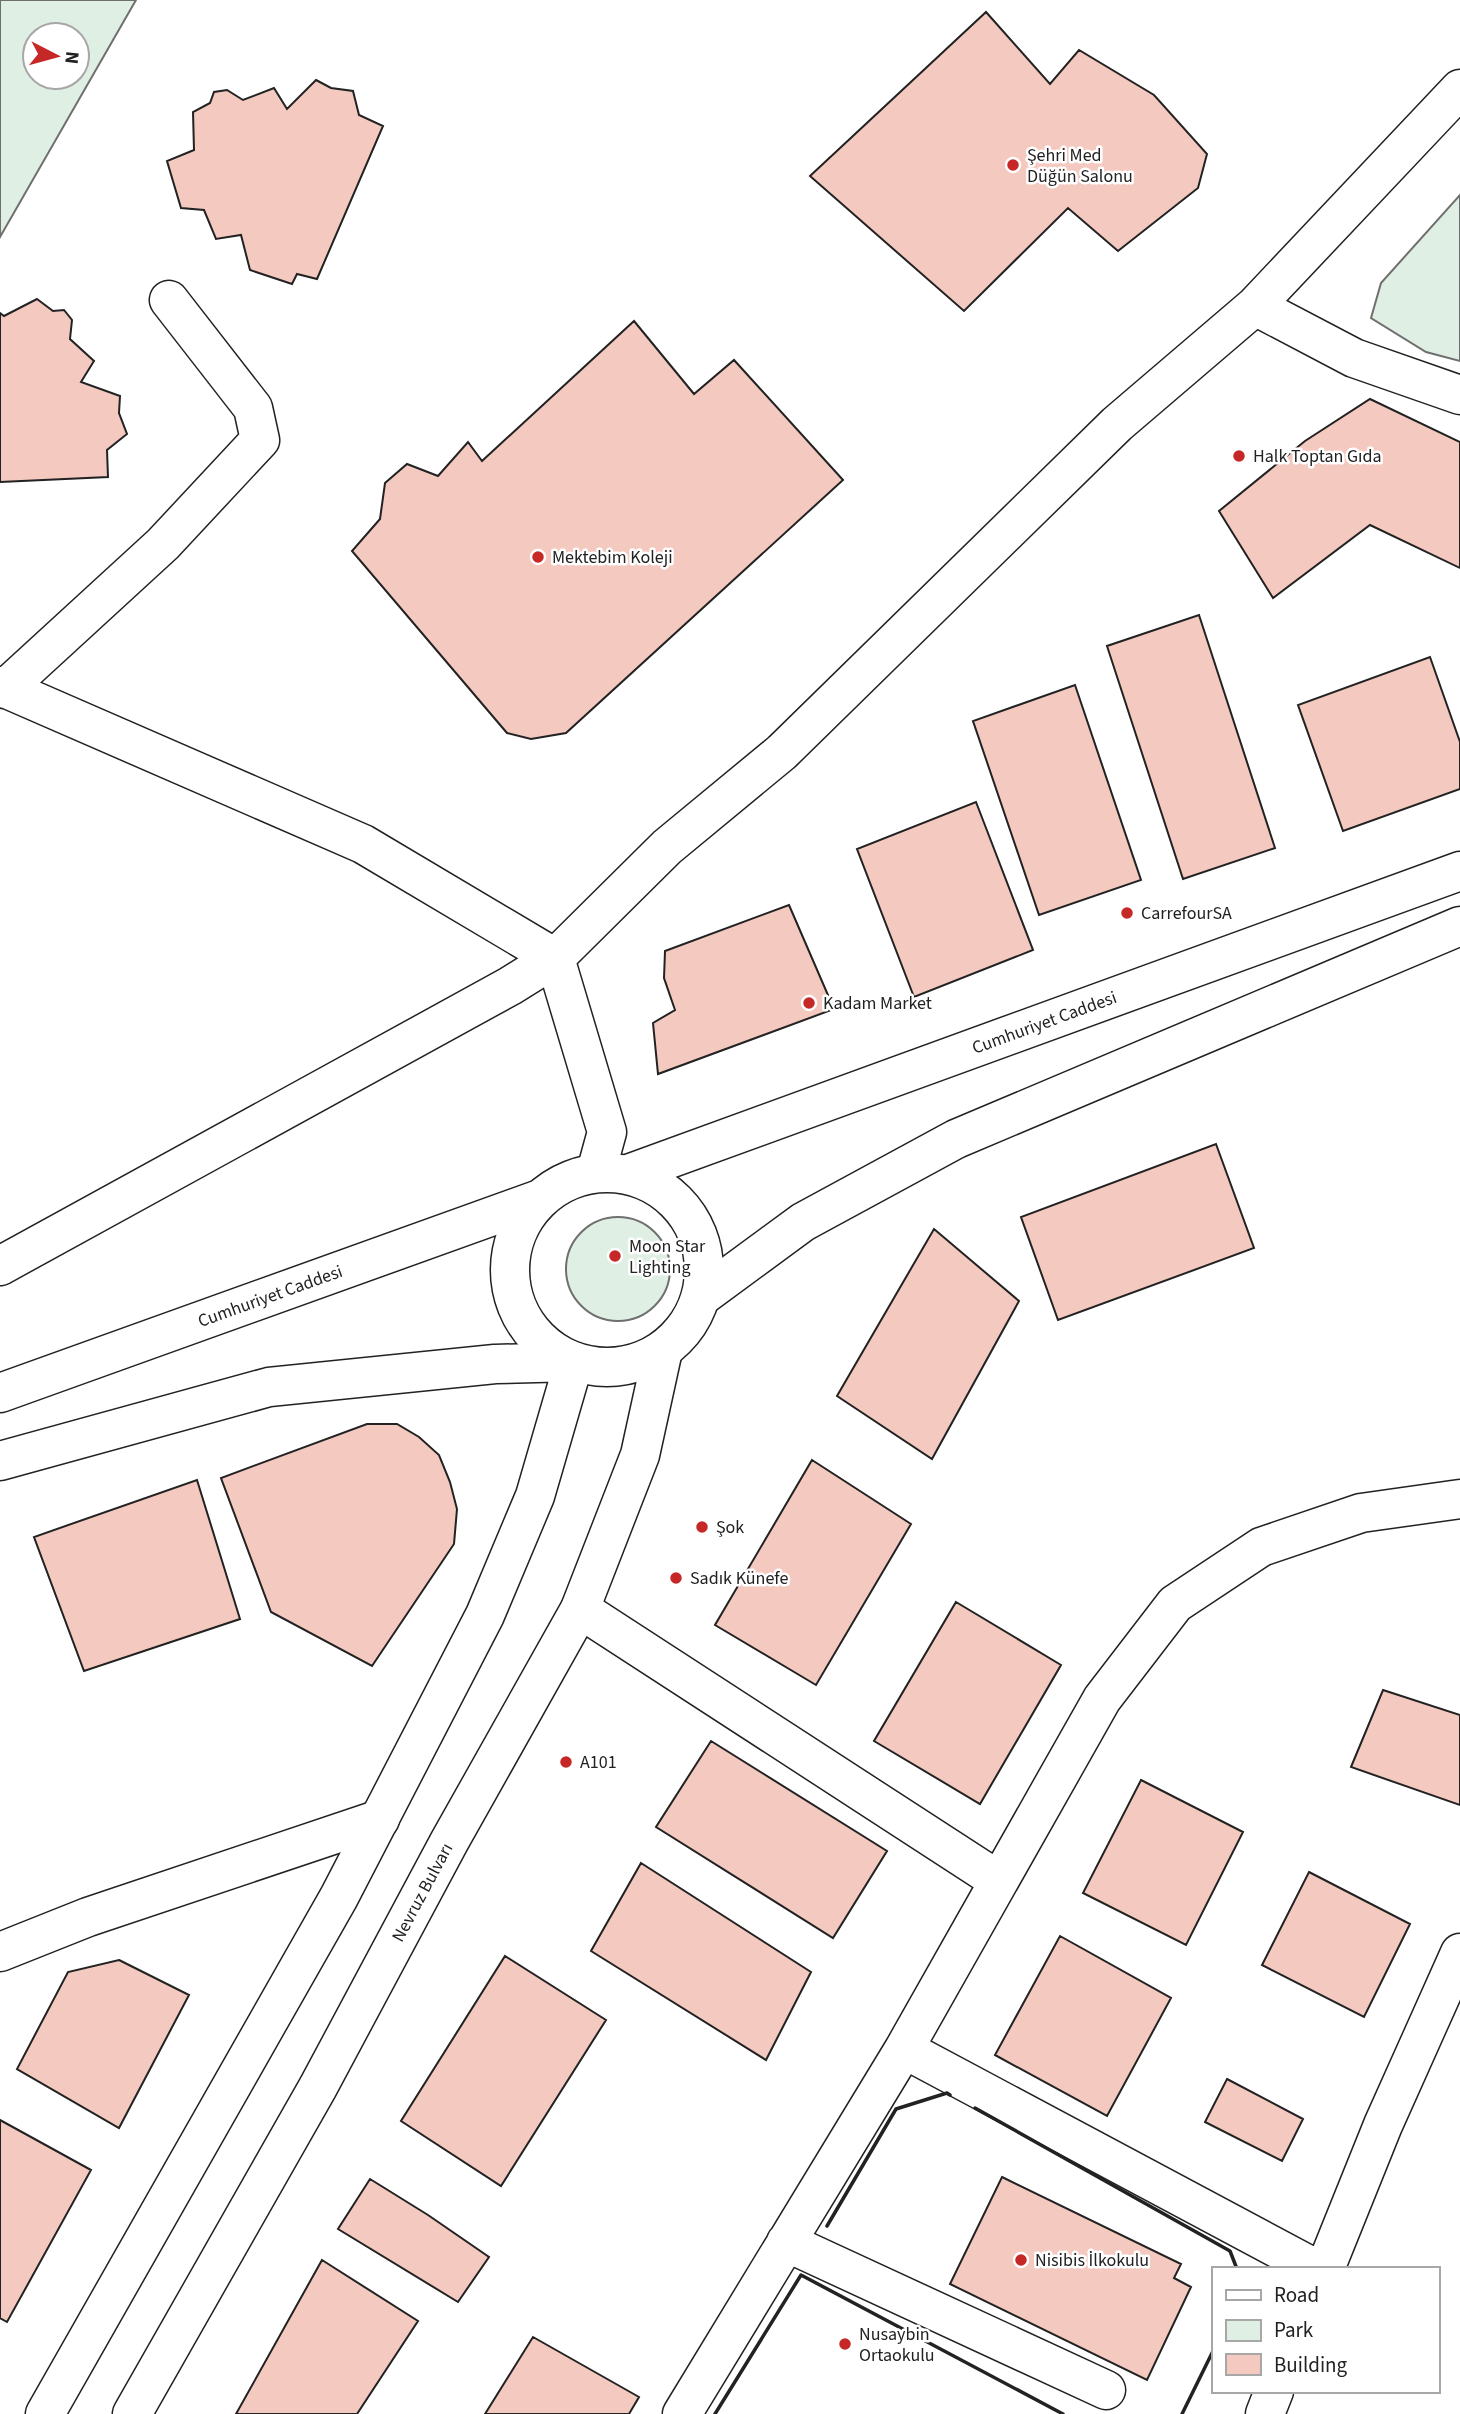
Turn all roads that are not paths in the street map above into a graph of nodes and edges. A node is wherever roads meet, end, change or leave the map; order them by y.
1 (1460, 89) edge
2 (169, 300) dead end
3 (1255, 306) junction
4 (1460, 395) edge
5 (3, 687) edge
6 (1460, 871) edge
7 (1460, 926) edge
8 (555, 958) junction
9 (612, 1173) junction
10 (540, 1199) junction
11 (0, 1266) edge
12 (701, 1297) junction
13 (663, 1350) junction
14 (574, 1362) junction
15 (0, 1393) edge
16 (0, 1461) edge
17 (1460, 1499) edge
18 (580, 1609) junction
19 (380, 1819) junction
20 (999, 1881) junction
21 (0, 1952) edge
22 (1460, 1953) edge
23 (904, 2049) junction
24 (786, 2242) junction
25 (1312, 2267) edge
26 (1326, 2267) edge
27 (1106, 2390) dead end
28 (1273, 2393) edge
29 (45, 2414) edge
30 (132, 2414) edge
31 (682, 2414) edge
32 (1265, 2414) edge

1 - 3 street
2 - 5 street
3 - 4 street
3 - 8 street
5 - 8 street
6 - 9 street, Cumhuriyet Caddesi
7 - 12 street
8 - 9 street
8 - 11 street
9 - 10 street
9 - 12 street
10 - 14 street
10 - 15 street, Cumhuriyet Caddesi
12 - 13 street
13 - 14 street
13 - 18 street, Nevruz Bulvarı
14 - 16 street
14 - 19 street
17 - 20 street
18 - 20 street
18 - 30 street, Nevruz Bulvarı
19 - 21 street
19 - 29 street
20 - 23 street
22 - 26 street
23 - 24 street
23 - 25 street
24 - 27 street
24 - 31 street
28 - 32 street

